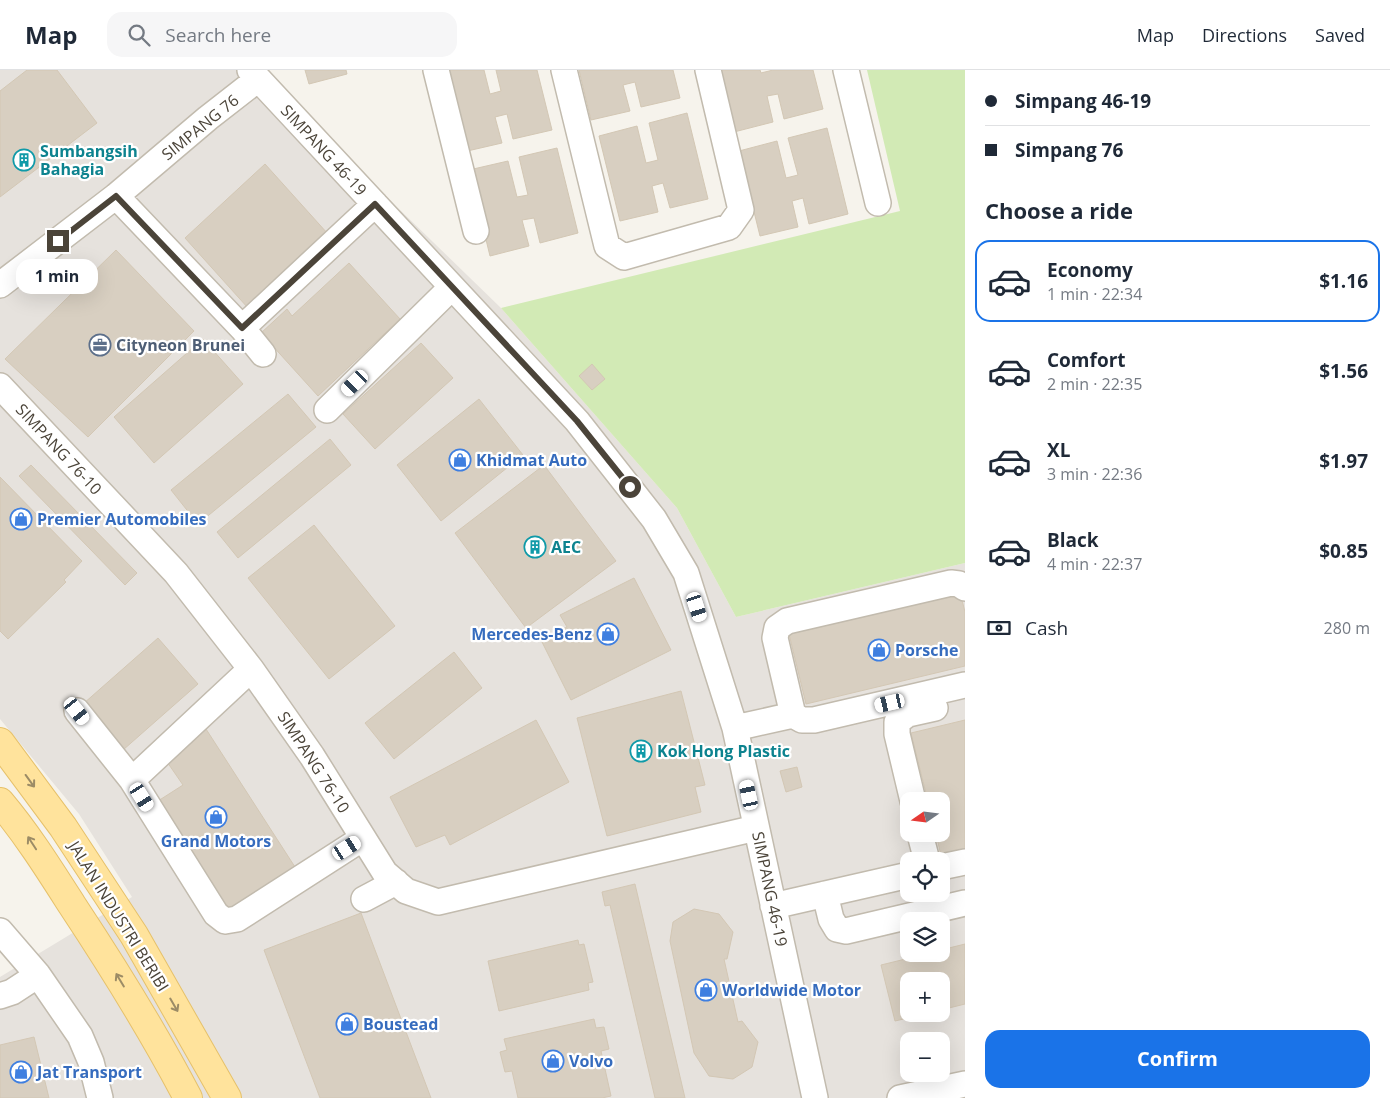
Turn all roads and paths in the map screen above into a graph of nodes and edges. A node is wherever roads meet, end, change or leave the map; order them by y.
1 (436, 70) edge
2 (564, 70) edge
3 (708, 70) edge
4 (846, 70) edge
5 (254, 75) edge
6 (116, 196) junction
7 (878, 203) dead end
8 (375, 204) junction
9 (476, 231) dead end
10 (0, 285) edge
11 (452, 287) junction
12 (242, 328) junction
13 (263, 354) dead end
14 (0, 386) edge
15 (327, 410) dead end
16 (965, 588) edge
17 (251, 669) junction
18 (965, 685) edge
19 (965, 701) edge
20 (77, 711) dead end
21 (793, 715) junction
22 (735, 728) junction
23 (0, 742) edge
24 (132, 780) junction
25 (910, 792) edge
26 (0, 802) edge
27 (756, 828) junction
28 (363, 838) junction
29 (965, 862) edge
30 (950, 865) edge
31 (900, 877) edge
32 (396, 882) junction
33 (825, 894) junction
34 (364, 899) dead end
35 (965, 903) edge
36 (773, 906) junction
37 (0, 931) edge
38 (38, 975) junction
39 (0, 996) edge
40 (965, 1084) edge
41 (100, 1098) edge
42 (188, 1098) edge
43 (226, 1098) edge
44 (815, 1098) edge
45 (900, 1098) edge

1 - 9 street
2 - 3 street
4 - 7 street
5 - 6 street, SIMPANG 76
5 - 8 street, SIMPANG 46-19
6 - 10 street, SIMPANG 76
6 - 12 street
8 - 11 street, SIMPANG 46-19
8 - 12 street
11 - 15 street
11 - 22 street, SIMPANG 46-19
12 - 13 street
14 - 17 street, SIMPANG 76-10
16 - 21 street
17 - 24 street
17 - 28 street, SIMPANG 76-10
18 - 21 street
19 - 25 street
20 - 24 street
21 - 22 street
22 - 27 street, SIMPANG 46-19
23 -> 43 main road, JALAN INDUSTRI BERIBI
24 - 28 street
42 -> 26 main road, JALAN INDUSTRI BERIBI
27 - 32 street, SIMPANG 76-10
27 - 36 street, SIMPANG 46-19
28 - 32 street, SIMPANG 76-10
29 - 30 street
31 - 33 street
32 - 34 street
33 - 35 street
33 - 36 street
36 - 44 street, SIMPANG 46-19
37 - 38 street
38 - 39 street
38 - 41 street
40 - 45 street

